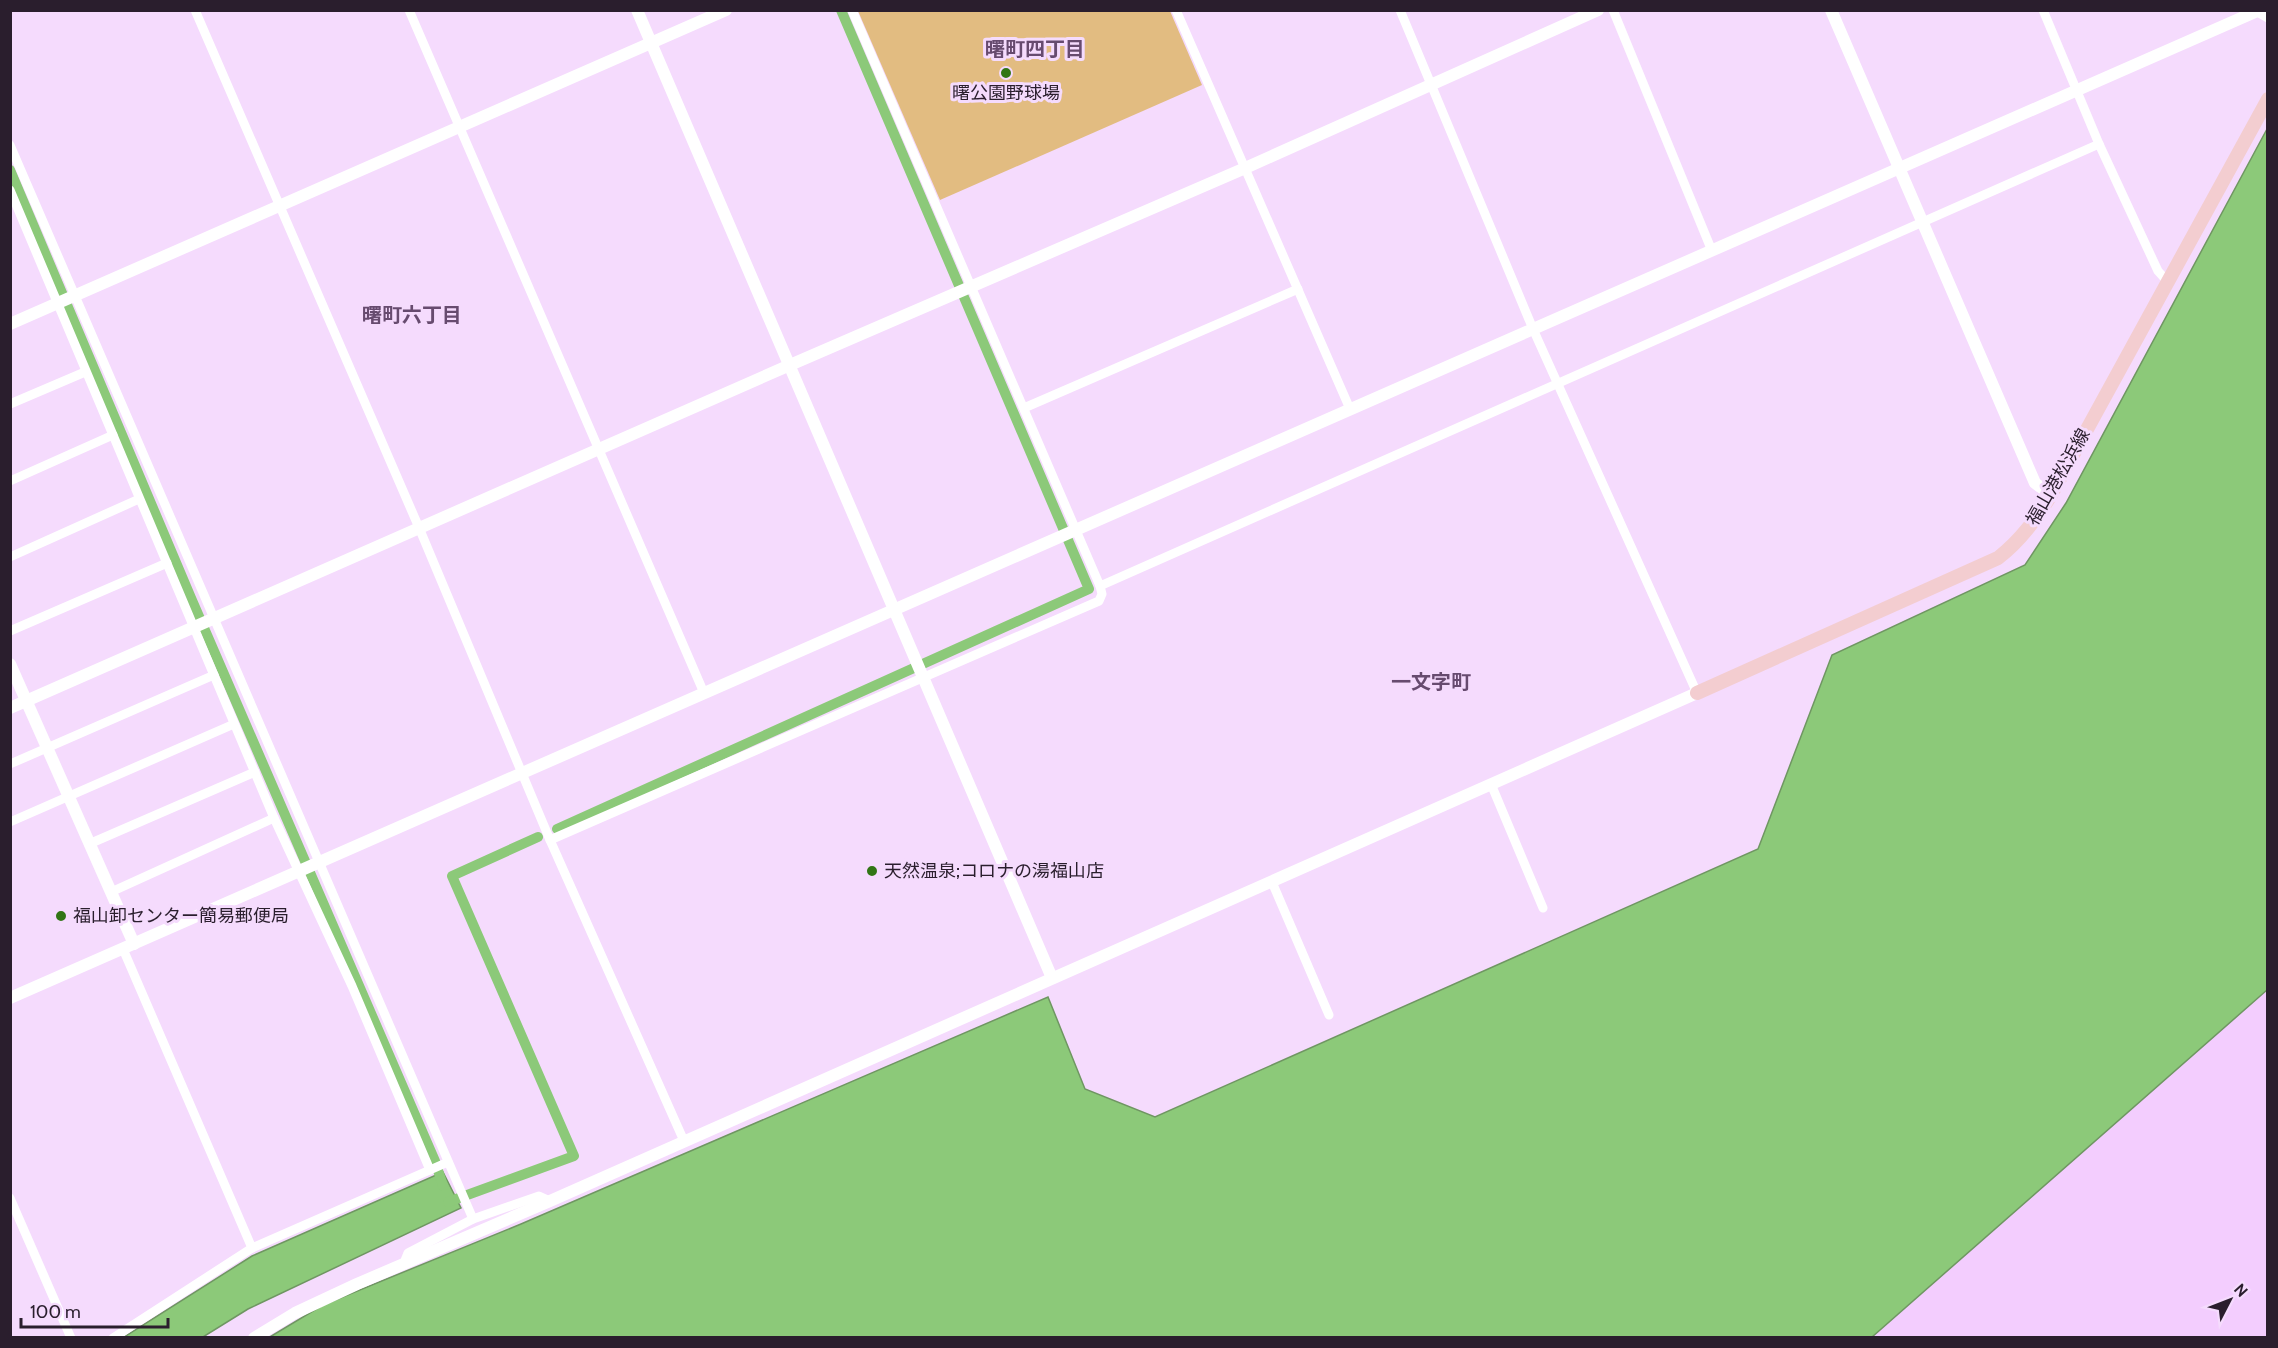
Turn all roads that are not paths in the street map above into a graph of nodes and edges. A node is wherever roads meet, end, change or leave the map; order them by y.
1 (195, 10) edge
2 (409, 10) edge
3 (637, 10) edge
4 (726, 10) edge
5 (852, 10) edge
6 (1176, 10) edge
7 (1400, 10) edge
8 (1598, 10) edge
9 (1613, 10) edge
10 (1831, 10) edge
11 (2043, 10) edge
12 (2255, 11) edge
13 (2268, 18) edge
14 (651, 43) junction
15 (1433, 85) junction
16 (2076, 89) junction
17 (2268, 99) edge
18 (460, 127) junction
19 (2099, 144) junction
20 (10, 145) edge
21 (1899, 168) junction
22 (1244, 169) junction
23 (10, 190) edge
24 (279, 206) junction
25 (1922, 223) junction
26 (1712, 251) junction
27 (2167, 281) junction
28 (964, 289) junction
29 (1298, 289) junction
30 (66, 299) junction
31 (10, 324) edge
32 (1533, 329) junction
33 (790, 365) junction
34 (85, 372) junction
35 (1558, 384) junction
36 (10, 404) edge
37 (1023, 408) junction
38 (1350, 409) junction
39 (112, 435) junction
40 (599, 449) junction
41 (10, 480) edge
42 (2051, 495) junction
43 (139, 500) junction
44 (420, 530) junction
45 (1068, 531) junction
46 (10, 557) edge
47 (167, 563) junction
48 (1100, 586) junction
49 (894, 609) junction
50 (203, 622) junction
51 (10, 631) edge
52 (10, 664) edge
53 (214, 675) junction
54 (923, 675) junction
55 (704, 693) junction
56 (1697, 693) junction
57 (27, 701) junction
58 (10, 708) edge
59 (234, 724) junction
60 (47, 749) junction
61 (10, 764) edge
62 (522, 771) junction
63 (255, 772) junction
64 (1491, 784) junction
65 (68, 798) junction
66 (274, 818) junction
67 (10, 822) edge
68 (550, 840) junction
69 (89, 844) junction
70 (317, 862) junction
71 (300, 870) junction
72 (1272, 882) junction
73 (111, 892) junction
74 (1543, 908) dead end
75 (128, 947) junction
76 (1052, 978) junction
77 (10, 998) edge
78 (1329, 1016) dead end
79 (684, 1141) junction
80 (445, 1163) junction
81 (431, 1170) junction
82 (10, 1198) edge
83 (550, 1201) junction
84 (473, 1219) junction
85 (252, 1248) junction
86 (404, 1263) junction
87 (71, 1338) edge
88 (113, 1338) edge
89 (254, 1338) edge

1 - 24 street
2 - 18 street
3 - 14 street
4 - 14 street
5 - 28 street
6 - 22 street
7 - 15 street
8 - 15 street
9 - 26 street
10 - 21 street
11 - 16 street
12 - 13 street
12 - 16 street
14 - 18 street
14 - 33 street
15 - 22 street
15 - 32 street
16 - 19 street
16 - 21 street
17 - 27 main road, 福山港松浜線
18 - 24 street
18 - 40 street
19 - 25 street
19 - 27 street
20 - 30 street
21 - 25 street
21 - 26 street
22 - 28 street
22 - 29 street
23 - 30 street
24 - 30 street
24 - 44 street
25 - 35 street
25 - 42 street
26 - 32 street
27 - 42 main road, 福山港松浜線
28 - 33 street
28 - 37 street
29 - 37 street
29 - 38 street
30 - 31 street
30 - 34 street
30 - 50 street
32 - 35 street
32 - 38 street
33 - 40 street
33 - 49 street
34 - 36 street
34 - 39 street
35 - 48 street
35 - 56 street
37 - 45 street
38 - 45 street
39 - 41 street
39 - 43 street
40 - 44 street
40 - 55 street
42 - 56 main road, 福山港松浜線
43 - 46 street
43 - 47 street
44 - 50 street
44 - 62 street
45 - 48 street
45 - 49 street
47 - 50 street
47 - 51 street
48 - 54 street
49 - 54 street
49 - 55 street
50 - 53 street
50 - 57 street
50 - 70 street
52 - 57 street
53 - 59 street
53 - 60 street
54 - 68 street
54 - 76 street
55 - 62 street
56 - 64 street
57 - 58 street
57 - 60 street
59 - 63 street
59 - 65 street
60 - 61 street
60 - 65 street
62 - 68 street
62 - 70 street
63 - 66 street
63 - 69 street
64 - 72 street
64 - 74 street
65 - 67 street
65 - 69 street
66 - 71 street
66 - 73 street
68 - 79 street
69 - 73 street
70 - 71 street
70 - 80 street
71 - 75 street
71 - 81 street
72 - 76 street
72 - 78 street
73 - 75 street
75 - 77 street
75 - 85 street
76 - 79 street
79 - 83 street
80 - 81 street
80 - 84 street
81 - 85 street
82 - 87 street
83 - 84 street
83 - 86 street
84 - 86 street
85 - 88 street
86 - 89 street

